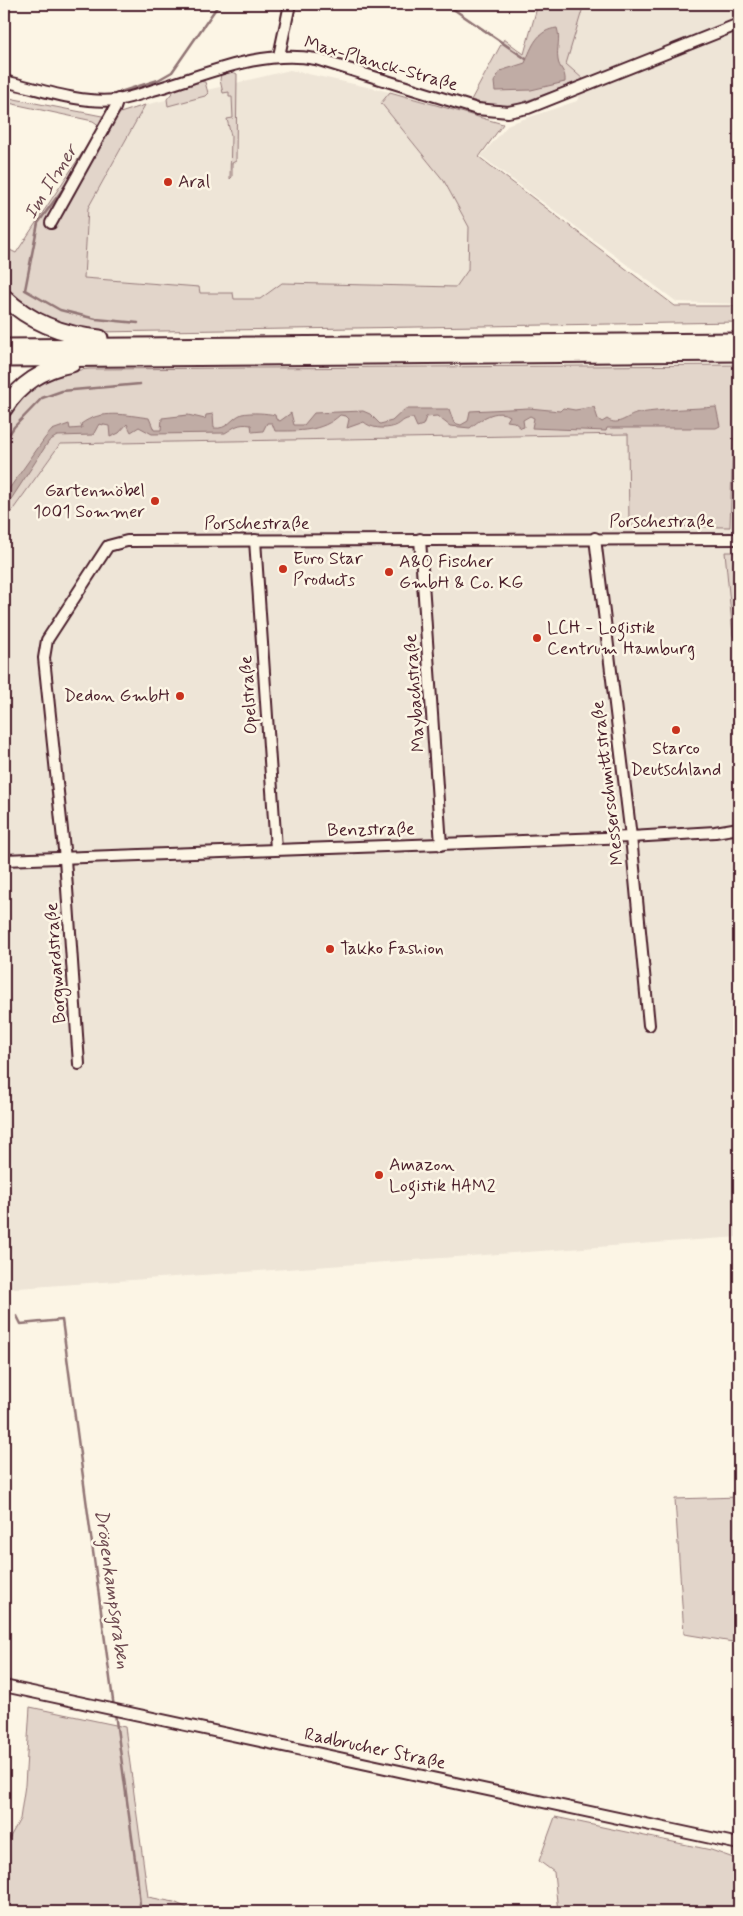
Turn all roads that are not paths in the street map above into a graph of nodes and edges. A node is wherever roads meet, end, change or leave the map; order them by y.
1 (290, 4) edge
2 (739, 24) edge
3 (279, 56) junction
4 (4, 81) edge
5 (118, 99) junction
6 (52, 223) dead end
7 (4, 297) edge
8 (739, 341) edge
9 (178, 345) junction
10 (4, 347) edge
11 (739, 353) edge
12 (100, 358) junction
13 (4, 359) edge
14 (4, 409) edge
15 (595, 538) junction
16 (420, 539) junction
17 (739, 539) edge
18 (255, 540) junction
19 (739, 828) edge
20 (632, 836) junction
21 (441, 845) junction
22 (276, 849) junction
23 (65, 859) junction
24 (4, 860) edge
25 (649, 1025) dead end
26 (79, 1064) dead end
27 (4, 1686) edge
28 (739, 1844) edge

1 - 3 street
2 - 3 street, Max-Planck-Straße
3 - 5 street, Max-Planck-Straße
4 - 5 street, Max-Planck-Straße
5 - 6 street
7 - 9 highway
8 - 9 highway
9 - 10 highway
11 - 12 highway
12 - 13 highway
12 - 14 highway
15 - 16 street, Porschestraße
15 - 17 street, Porschestraße
15 - 20 street, Messerschmittstraße
16 - 18 street, Porschestraße
16 - 21 street, Maybachstraße
18 - 22 street, Opelstraße
18 - 23 street, Porschestraße
19 - 20 street, Benzstraße
20 - 21 street, Benzstraße
20 - 25 street, Messerschmittstraße
21 - 22 street, Benzstraße
22 - 23 street, Benzstraße
23 - 24 street, Benzstraße
23 - 26 street, Borgwardstraße
27 - 28 street, Radbrucher Straße

